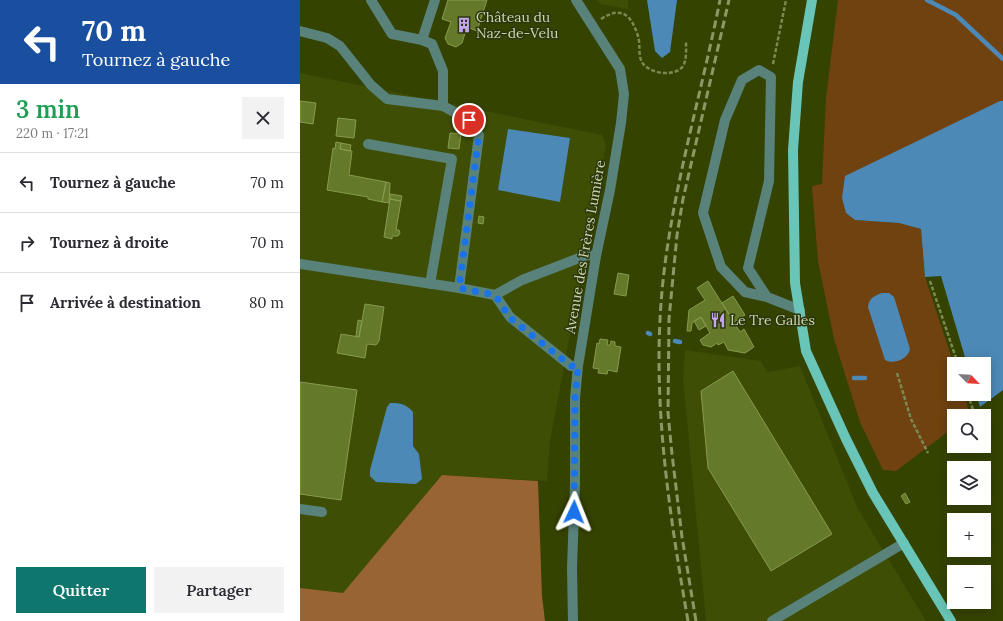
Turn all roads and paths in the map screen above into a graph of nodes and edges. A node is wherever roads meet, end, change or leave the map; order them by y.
1 (371, 0) edge
2 (435, 0) edge
3 (576, 0) edge
4 (786, 0) edge
5 (812, 0) edge
6 (592, 25) junction
7 (300, 31) edge
8 (422, 40) junction
9 (686, 42) dead end
10 (771, 77) junction
11 (443, 106) junction
12 (368, 144) dead end
13 (596, 256) junction
14 (300, 264) edge
15 (930, 281) dead end
16 (430, 284) junction
17 (459, 288) junction
18 (495, 295) junction
19 (767, 297) junction
20 (800, 310) junction
21 (956, 357) edge
22 (578, 366) junction
23 (897, 373) dead end
24 (928, 453) dead end
25 (300, 509) edge
26 (322, 512) dead end
27 (904, 542) junction
28 (947, 619) edge
29 (573, 621) edge
30 (772, 621) edge

1 - 8 street
2 - 8 street
3 - 6 street, Avenue des Frères Lumière
4 - 10 path
5 - 20 main road
6 - 9 path
6 - 13 street, Avenue des Frères Lumière
7 - 11 street
8 - 11 street
10 - 19 street
10 - 19 street
11 - 17 street
12 - 16 street
13 - 18 street
13 - 22 street, Avenue des Frères Lumière
14 - 16 street
15 - 21 path
16 - 17 street
17 - 18 street
18 - 22 street
19 - 20 street
20 - 27 main road
22 - 29 street, Avenue des Frères Lumière
23 - 24 path
25 - 26 street
27 - 28 main road
27 - 30 street

